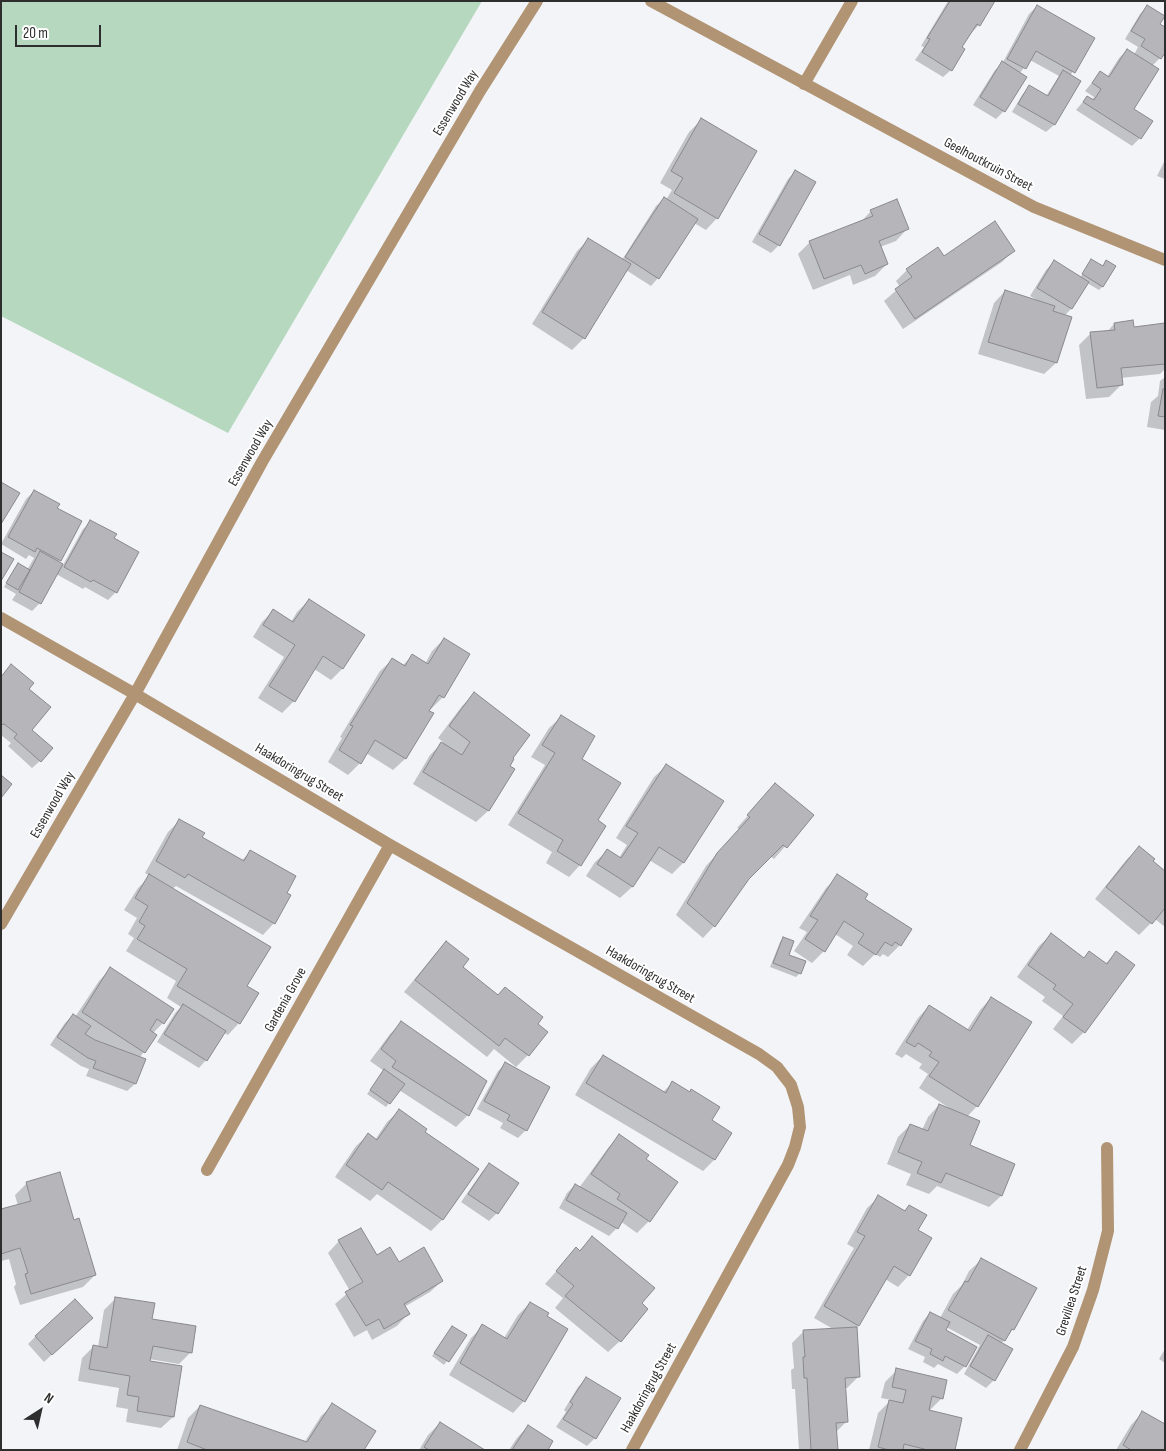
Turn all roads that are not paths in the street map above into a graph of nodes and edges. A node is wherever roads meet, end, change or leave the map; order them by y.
1 (537, 1) edge
2 (651, 1) edge
3 (852, 1) edge
4 (804, 84) junction
5 (1165, 260) edge
6 (1, 618) edge
7 (135, 694) junction
8 (390, 845) junction
9 (2, 920) edge
10 (1107, 1148) dead end
11 (207, 1170) dead end
12 (632, 1450) edge
13 (1020, 1450) edge

1 - 7 street, Essenwood Way
2 - 4 street, Geelhoutkruin Street
3 - 4 street
4 - 5 street, Geelhoutkruin Street
6 - 7 street, Haakdoringrug Street
7 - 8 street, Haakdoringrug Street
7 - 9 street, Essenwood Way
8 - 11 street, Gardenia Grove
8 - 12 street, Haakdoringrug Street
10 - 13 street, Grevillea Street

